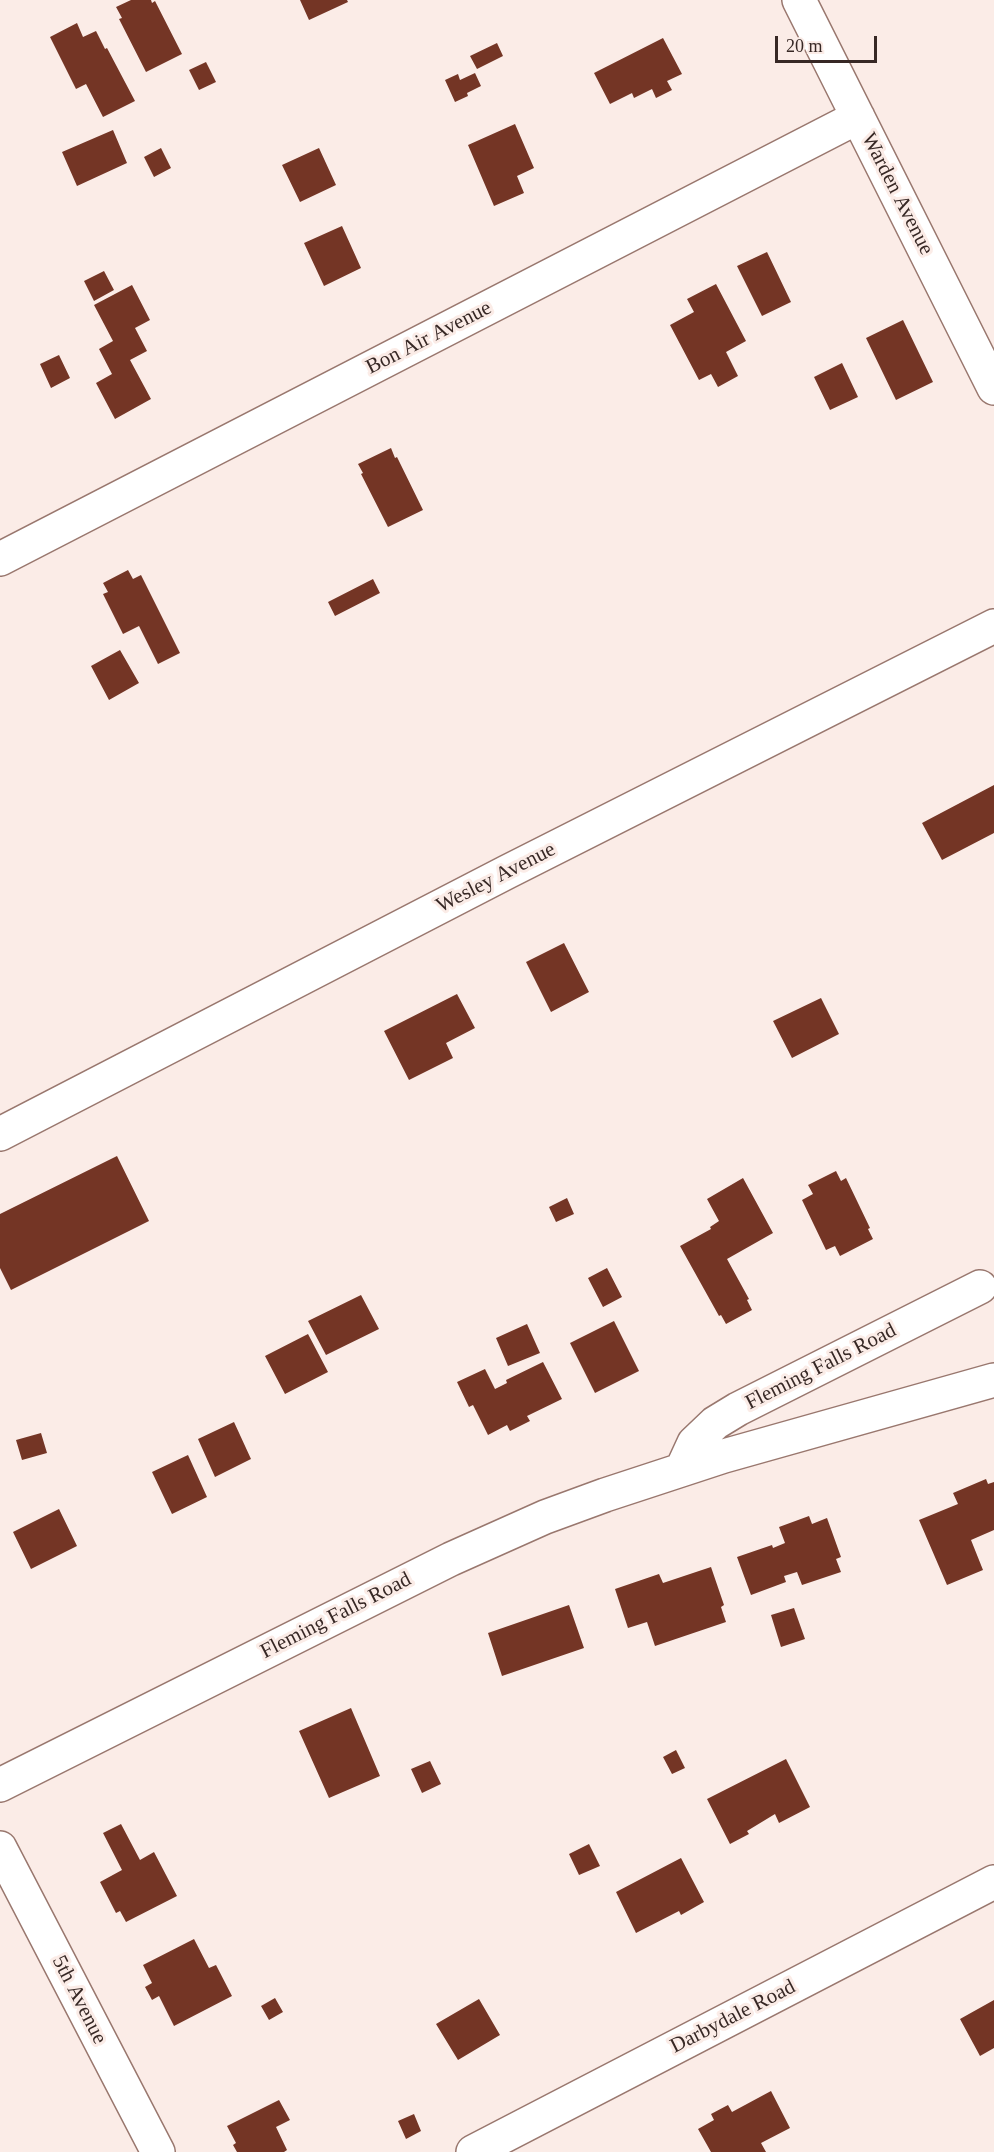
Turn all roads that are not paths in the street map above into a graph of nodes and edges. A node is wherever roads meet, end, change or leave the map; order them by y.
1 (799, 0) edge
2 (858, 117) junction
3 (994, 388) edge
4 (0, 559) edge
5 (994, 626) edge
6 (0, 1134) edge
7 (980, 1287) dead end
8 (994, 1380) edge
9 (682, 1469) junction
10 (0, 1785) edge
11 (0, 1848) edge
12 (994, 1882) edge
13 (158, 2152) edge
14 (472, 2152) edge

1 - 2 street, Warden Avenue
2 - 3 street, Warden Avenue
2 - 4 street, Bon Air Avenue
5 - 6 street, Wesley Avenue
7 - 9 street, Fleming Falls Road
8 - 9 street, Fleming Falls Road
9 - 10 street, Fleming Falls Road
11 - 13 street, 5th Avenue
12 - 14 street, Darbydale Road

